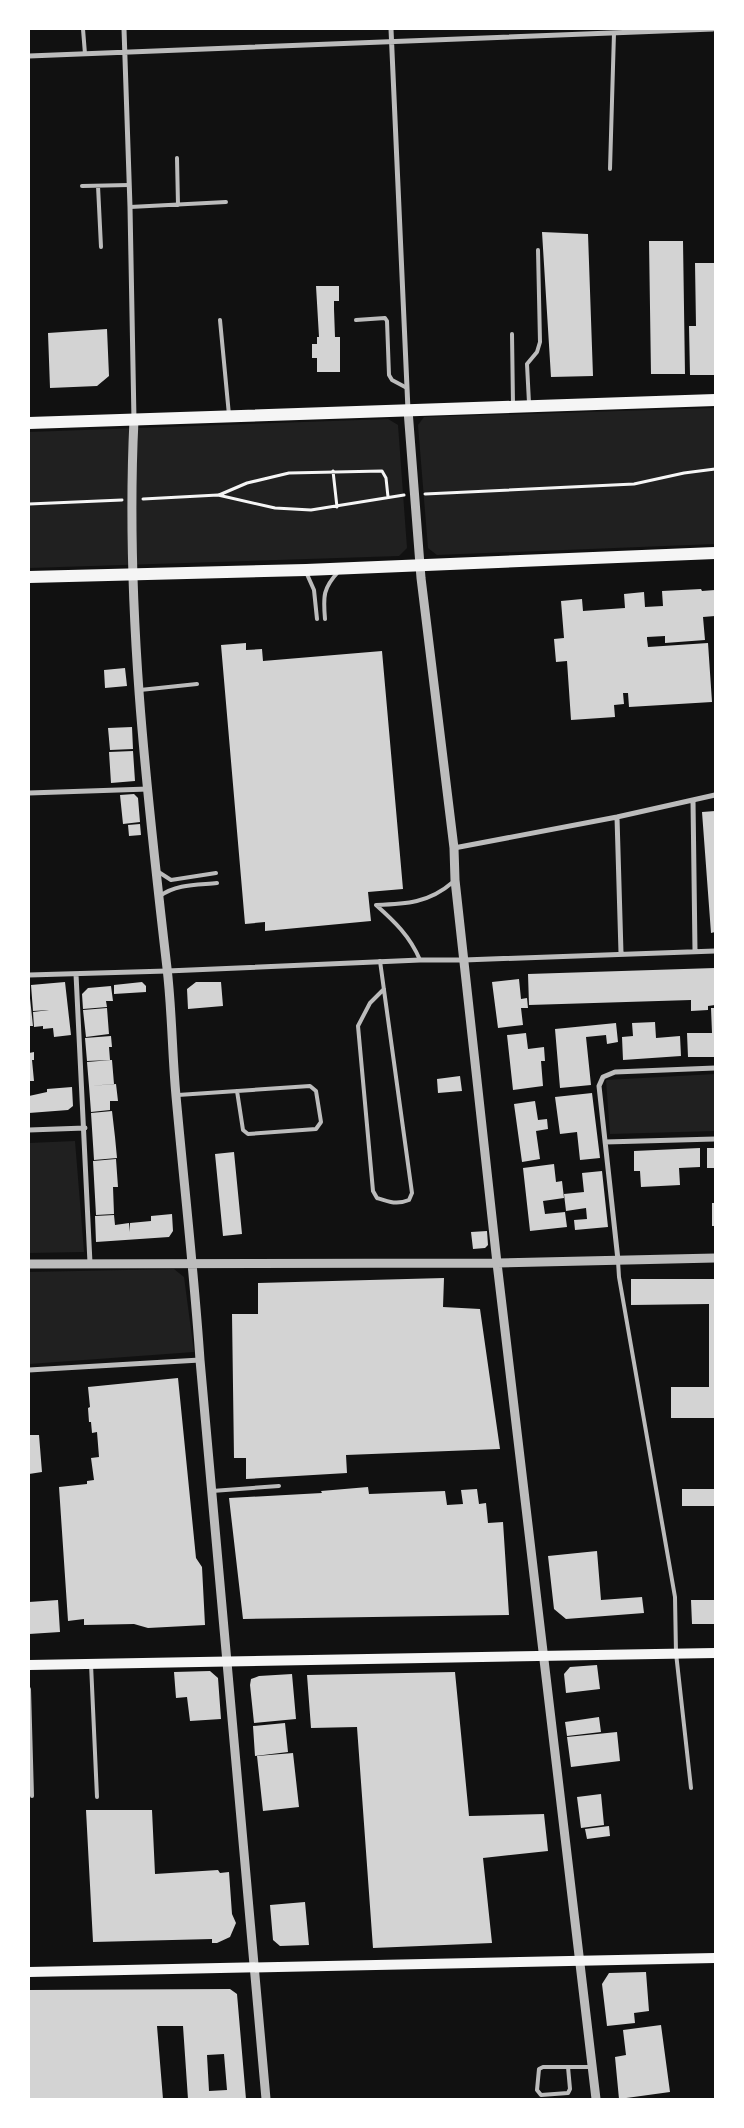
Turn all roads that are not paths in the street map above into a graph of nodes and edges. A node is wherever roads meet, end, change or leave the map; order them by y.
1 (83, 29) edge
2 (124, 29) edge
3 (391, 29) edge
4 (687, 29) edge
5 (713, 29) edge
6 (614, 33) junction
7 (392, 42) junction
8 (124, 52) junction
9 (85, 54) junction
10 (29, 56) edge
11 (177, 158) dead end
12 (610, 169) dead end
13 (129, 184) junction
14 (82, 186) dead end
15 (98, 186) junction
16 (226, 202) dead end
17 (178, 205) junction
18 (130, 208) junction
19 (102, 247) dead end
20 (538, 250) dead end
21 (220, 320) dead end
22 (356, 320) dead end
23 (512, 334) dead end
24 (407, 388) junction
25 (715, 400) edge
26 (529, 406) junction
27 (514, 407) junction
28 (408, 410) junction
29 (229, 417) junction
30 (134, 420) junction
31 (29, 423) edge
32 (715, 553) edge
33 (420, 564) junction
34 (342, 568) junction
35 (306, 570) junction
36 (132, 574) junction
37 (29, 577) edge
38 (317, 619) dead end
39 (325, 619) dead end
40 (198, 684) dead end
41 (140, 690) junction
42 (148, 789) junction
43 (29, 793) edge
44 (715, 795) edge
45 (693, 800) junction
46 (617, 817) junction
47 (454, 848) junction
48 (156, 870) junction
49 (216, 873) dead end
50 (455, 880) junction
51 (217, 883) dead end
52 (158, 898) junction
53 (715, 950) edge
54 (695, 951) junction
55 (621, 953) junction
56 (420, 960) junction
57 (464, 960) junction
58 (380, 961) junction
59 (167, 971) junction
60 (76, 974) junction
61 (29, 975) edge
62 (384, 990) junction
63 (715, 1068) edge
64 (237, 1091) junction
65 (176, 1095) junction
66 (85, 1128) junction
67 (29, 1130) edge
68 (715, 1139) edge
69 (605, 1142) junction
70 (715, 1258) edge
71 (618, 1260) junction
72 (193, 1262) junction
73 (497, 1263) junction
74 (29, 1264) edge
75 (90, 1264) junction
76 (200, 1360) junction
77 (29, 1370) edge
78 (279, 1486) dead end
79 (212, 1491) junction
80 (676, 1653) junction
81 (715, 1653) edge
82 (544, 1655) junction
83 (227, 1662) junction
84 (91, 1664) junction
85 (29, 1665) edge
86 (29, 1689) edge
87 (691, 1788) dead end
88 (32, 1796) dead end
89 (97, 1798) dead end
90 (715, 1958) edge
91 (579, 1960) junction
92 (255, 1968) junction
93 (29, 1972) edge
94 (568, 2067) junction
95 (592, 2067) junction
96 (266, 2099) edge
97 (596, 2099) edge

1 - 9 lane
2 - 8 street
3 - 7 street
4 - 5 street
4 - 6 street
6 - 7 street
6 - 12 lane
7 - 8 street
7 - 24 street
8 - 9 street
8 - 13 street
9 - 10 street
11 - 17 lane
13 - 15 lane
13 - 18 street
14 - 15 lane
15 - 19 lane
16 - 17 lane
17 - 18 lane
18 - 30 street
20 - 26 lane
21 - 29 lane
22 - 24 lane
23 - 27 lane
24 - 28 street
25 - 26 main road
26 - 27 main road
27 - 28 main road
28 - 29 main road
28 - 33 street
29 - 30 main road
30 - 31 main road
30 - 36 street
32 - 33 main road
33 - 34 main road
33 - 47 street
34 - 35 main road
34 - 39 lane
35 - 36 main road
35 - 38 lane
36 - 37 main road
36 - 41 street
40 - 41 lane
41 - 42 street
42 - 43 street
42 - 48 street
44 - 45 street
45 - 46 street
45 - 54 street
46 - 47 street
46 - 55 street
47 - 50 street
48 - 49 lane
48 - 52 street
50 - 56 lane
50 - 57 street
51 - 52 lane
52 - 59 street
53 - 54 street
54 - 55 street
55 - 57 street
56 - 57 street
56 - 58 street
57 - 73 street
58 - 59 street
58 - 62 lane
59 - 60 street
59 - 65 street
60 - 61 street
60 - 66 street
62 - 62 lane
63 - 69 street
64 - 64 lane
64 - 65 lane
65 - 72 street
66 - 67 street
66 - 75 street
68 - 69 street
69 - 71 street
70 - 71 street
71 - 73 street
71 - 80 lane
72 - 73 street
72 - 75 street
72 - 76 street
73 - 82 street
74 - 75 street
76 - 77 street
76 - 79 street
78 - 79 lane
79 - 83 street
80 - 81 main road
80 - 82 main road
80 - 87 lane
82 - 83 main road
82 - 91 street
83 - 84 main road
83 - 92 street
84 - 85 main road
84 - 89 lane
86 - 88 lane
90 - 91 main road
91 - 92 main road
91 - 95 street
92 - 93 main road
92 - 96 street
94 - 94 lane
94 - 95 lane
95 - 97 street

